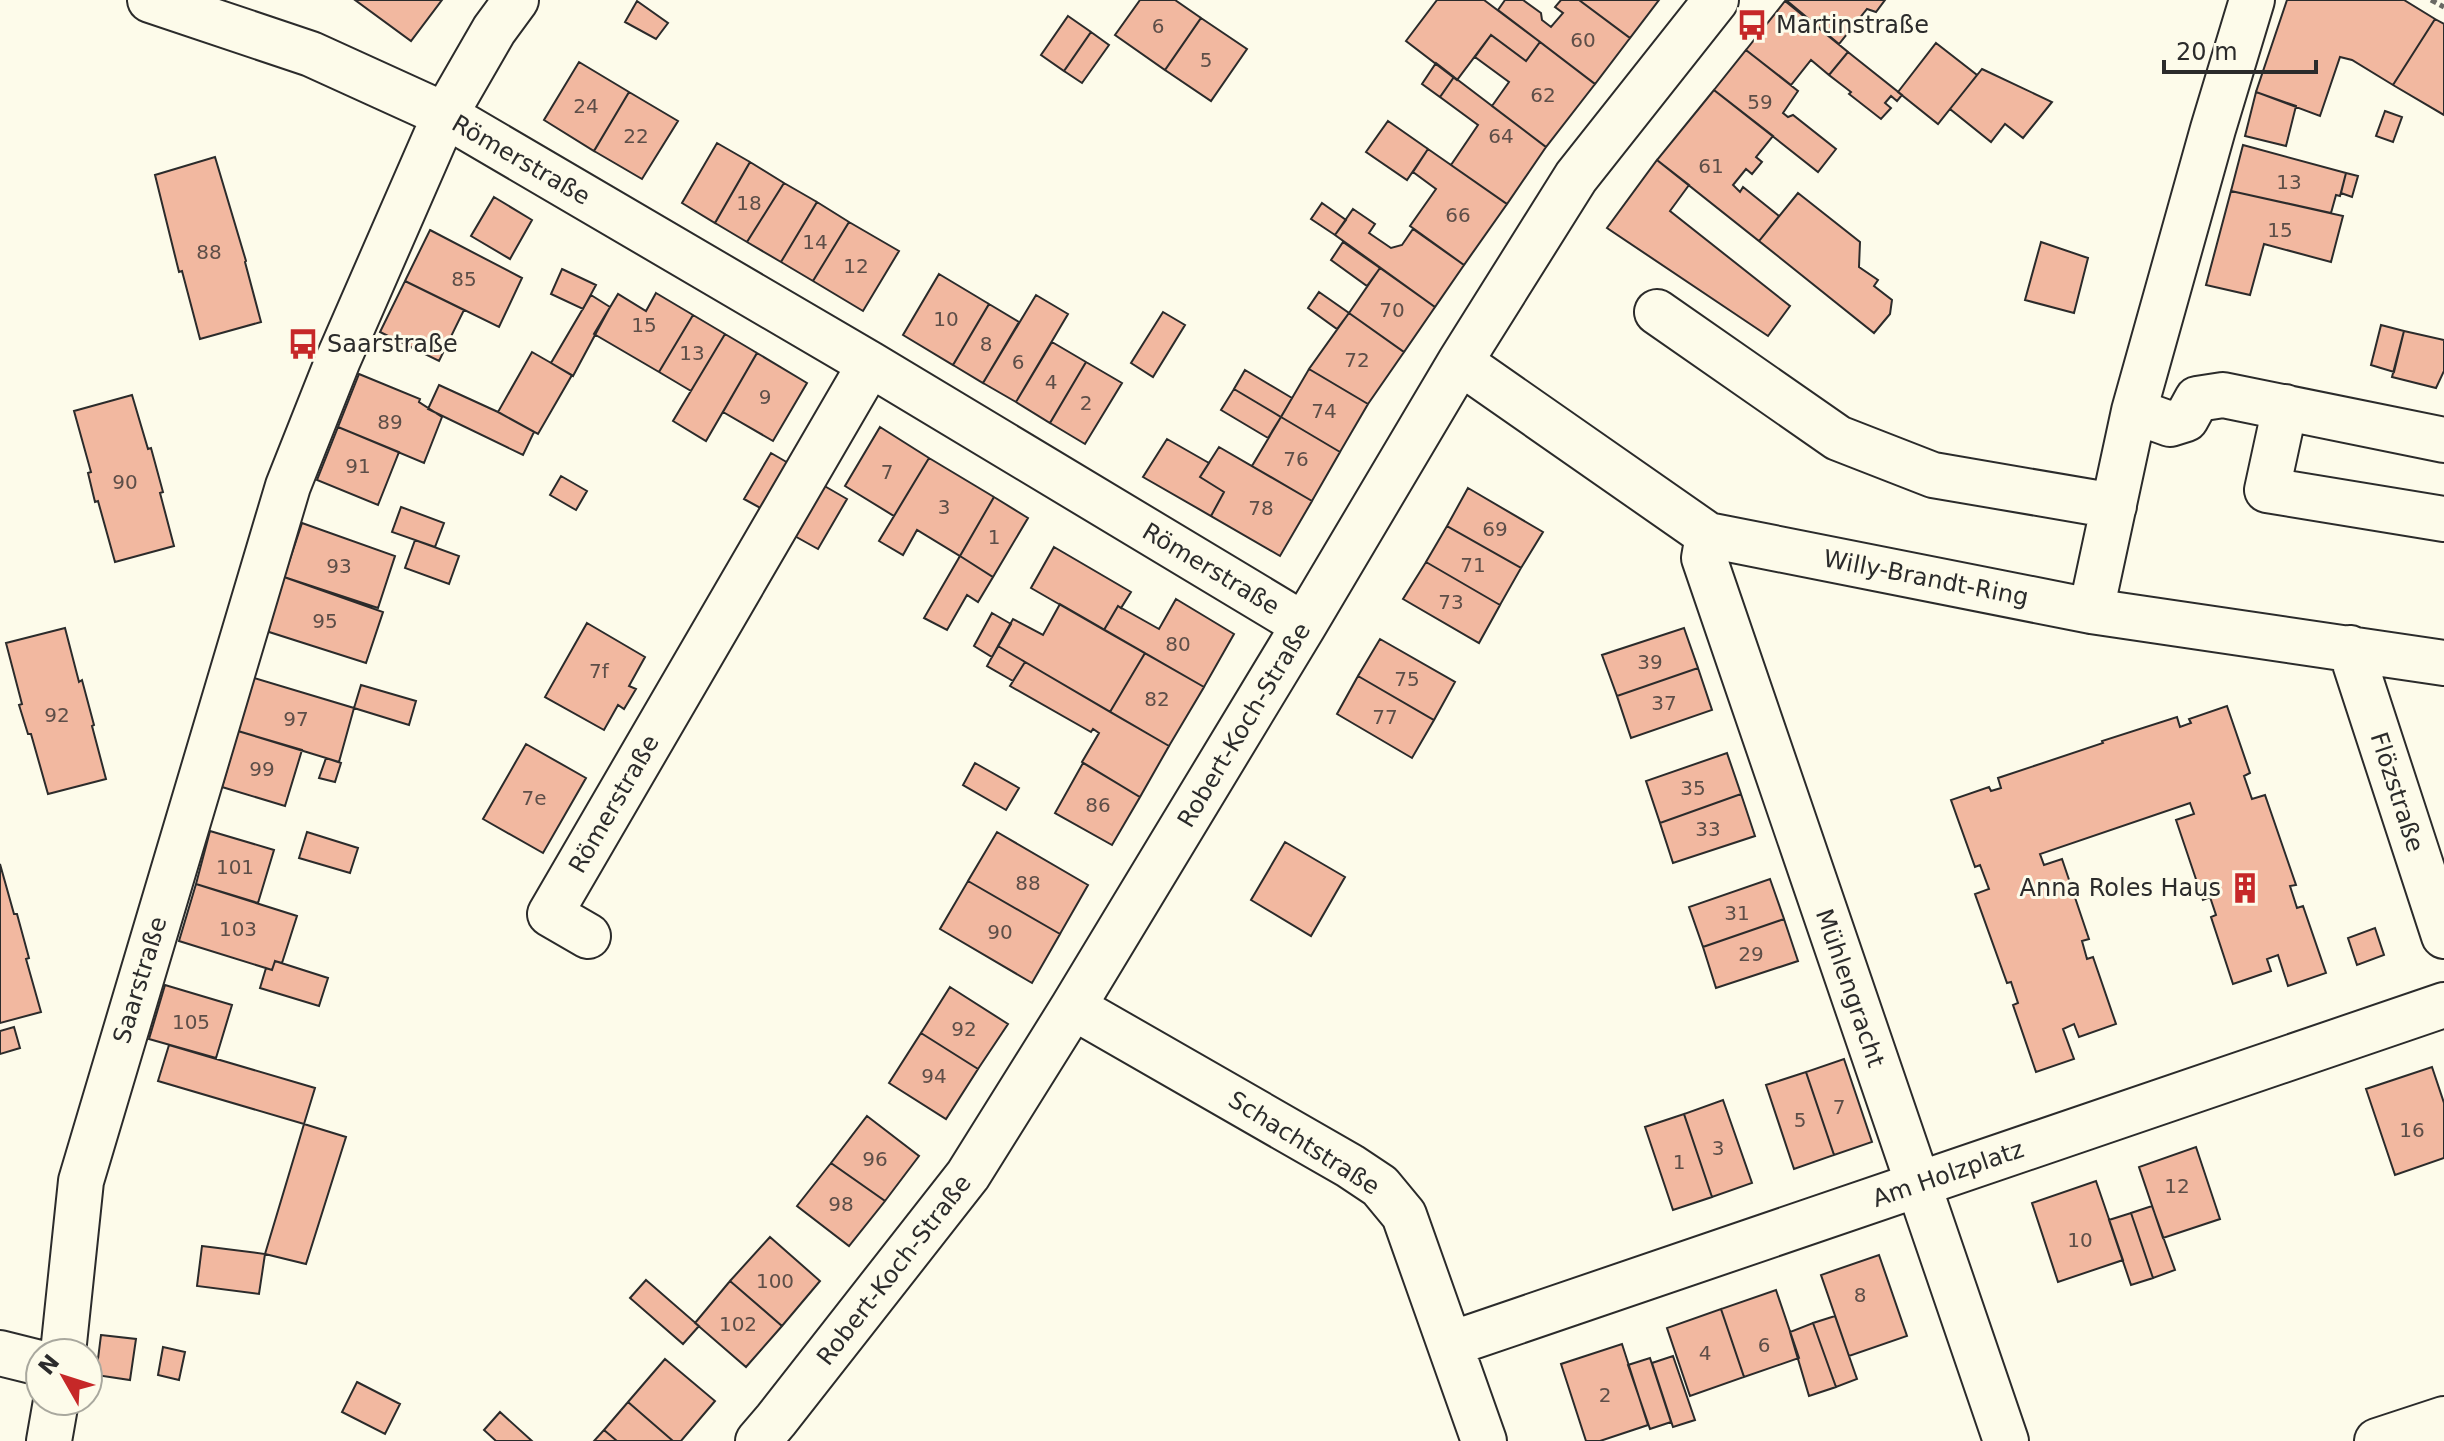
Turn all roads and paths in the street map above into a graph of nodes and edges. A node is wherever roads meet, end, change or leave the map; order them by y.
1 (150, 0) edge
2 (516, 0) edge
3 (1716, 0) edge
4 (2252, 0) edge
5 (2431, 0) edge
6 (2444, 7) edge
7 (445, 115) junction
8 (1657, 312) dead end
9 (1460, 362) junction
10 (870, 364) junction
11 (2285, 407) junction
12 (2134, 411) junction
13 (2444, 440) edge
14 (2114, 506) junction
15 (2444, 519) edge
16 (1708, 535) junction
17 (2091, 611) junction
18 (1304, 625) junction
19 (2350, 648) junction
20 (2444, 663) edge
21 (588, 936) dead end
22 (2444, 936) edge
23 (2444, 1005) edge
24 (1073, 1007) junction
25 (1917, 1184) junction
26 (65, 1337) edge
27 (1451, 1344) junction
28 (0, 1353) edge
29 (24, 1359) edge
30 (53, 1417) edge
31 (2444, 1419) edge
32 (1470, 1435) edge
33 (49, 1441) edge
34 (758, 1441) edge
35 (2006, 1441) edge
36 (2377, 1441) edge

1 - 7 street, Römerstraße
2 - 7 street, Saarstraße
3 - 9 street, Robert-Koch-Straße
4 - 12 street
5 - 6 path
7 - 10 street, Römerstraße
7 - 26 street, Saarstraße
8 - 14 street
9 - 16 street, Willy-Brandt-Ring
9 - 18 street, Robert-Koch-Straße
10 - 18 street, Römerstraße
10 - 21 street, Römerstraße
11 - 12 street
11 - 13 street
11 - 15 street
12 - 14 street
14 - 17 street
16 - 17 street, Willy-Brandt-Ring
16 - 25 street, Mühlengracht
17 - 19 street, Willy-Brandt-Ring
18 - 24 street, Robert-Koch-Straße
19 - 20 street, Willy-Brandt-Ring
19 - 22 street, Flözstraße
23 - 25 street, Am Holzplatz
24 - 27 street, Schachtstraße
24 - 34 street, Robert-Koch-Straße
25 - 27 street, Am Holzplatz
25 - 35 street, Mühlengracht
27 - 32 street, Schachtstraße
28 - 29 street
30 - 33 street
31 - 36 street

